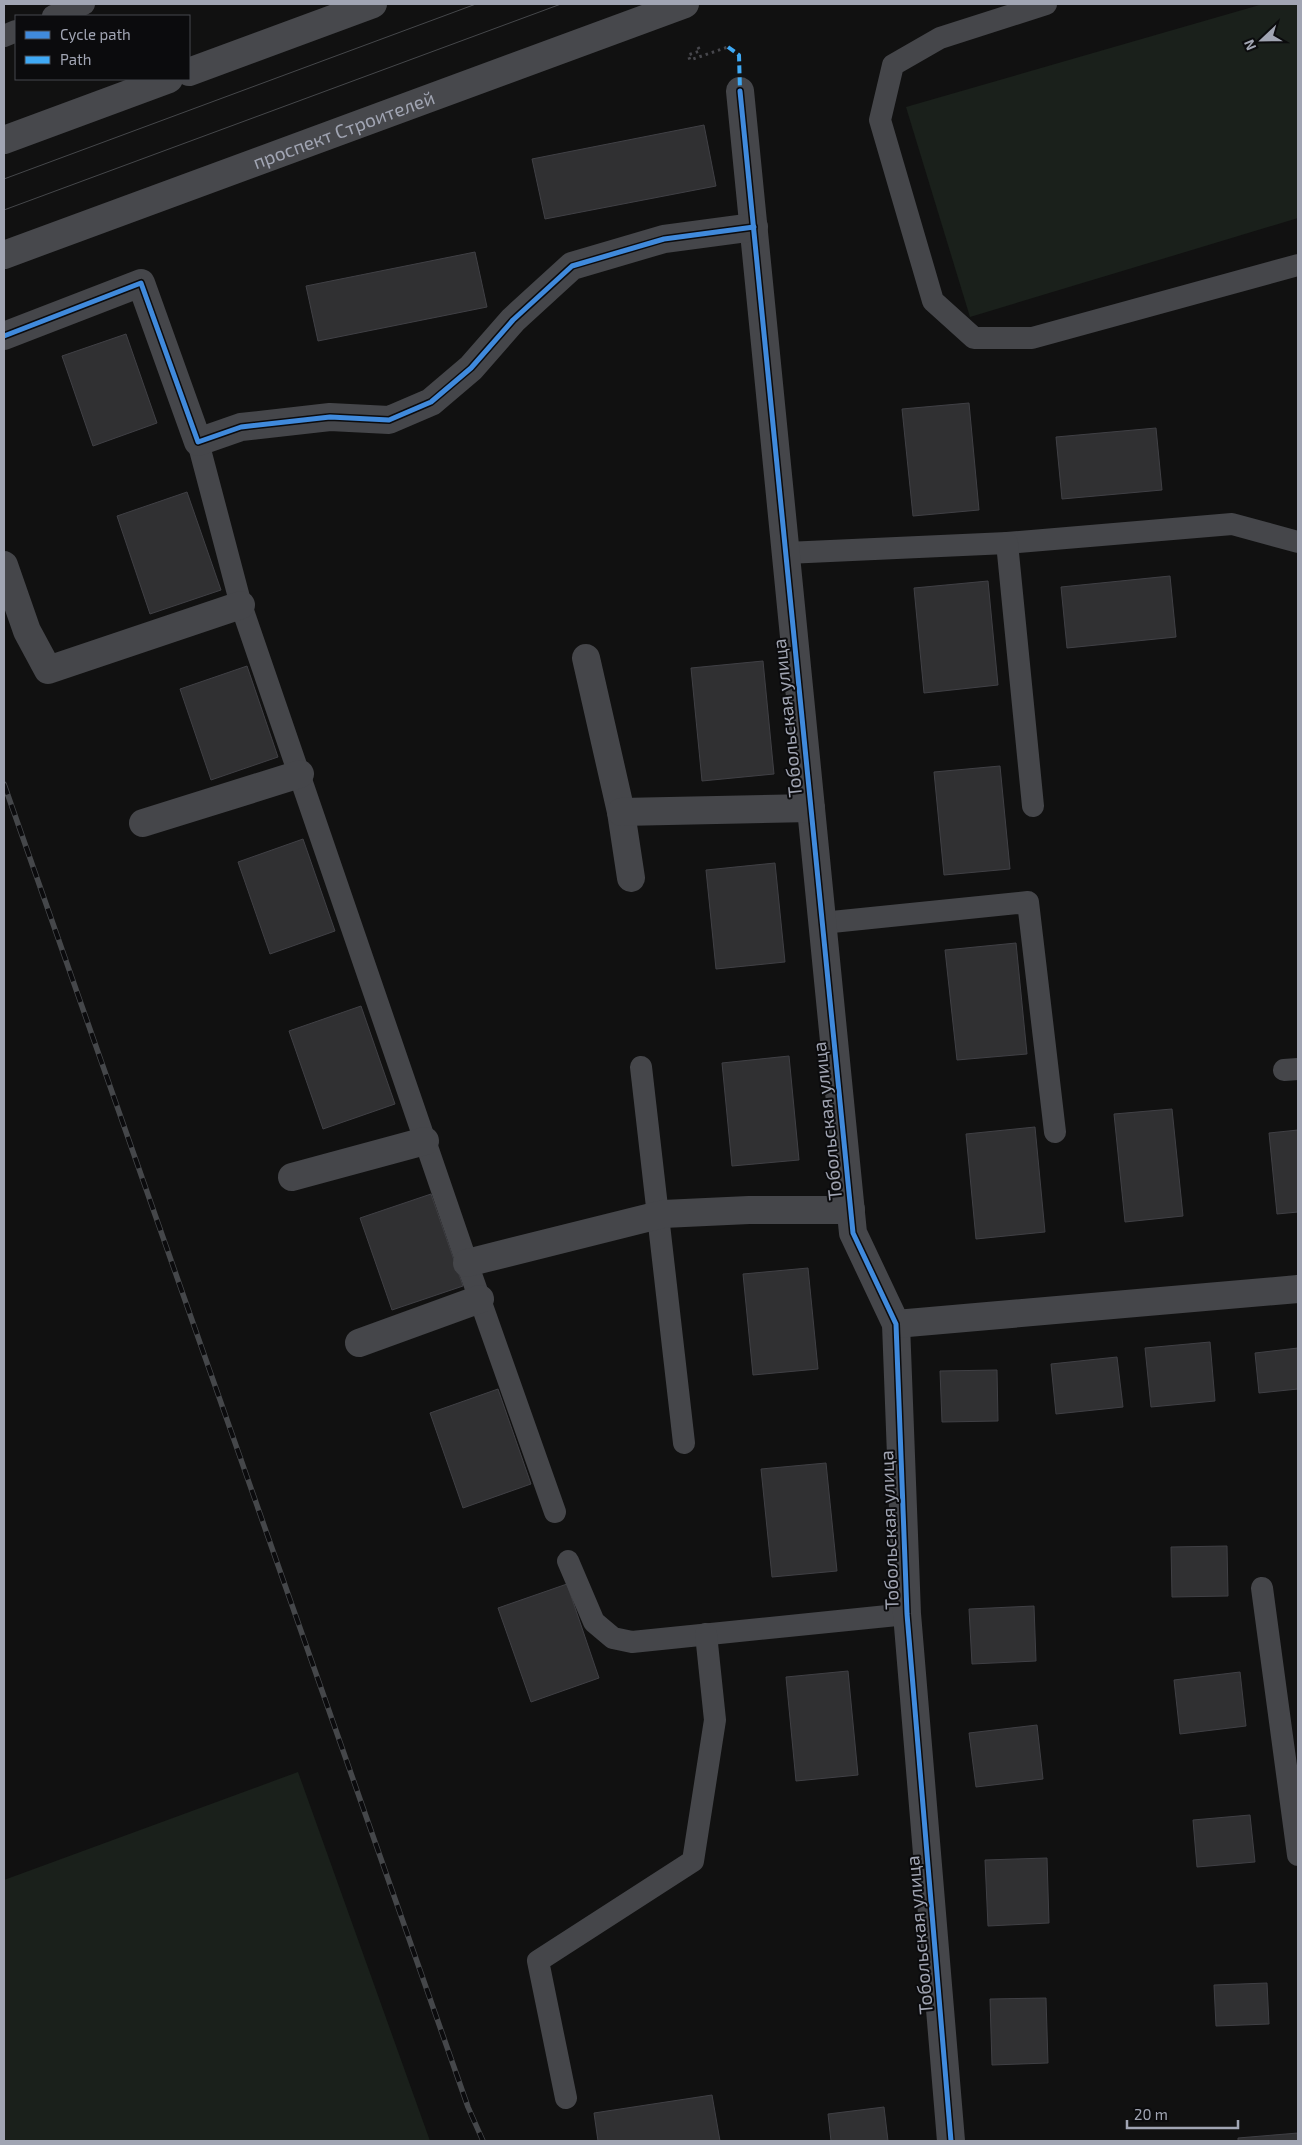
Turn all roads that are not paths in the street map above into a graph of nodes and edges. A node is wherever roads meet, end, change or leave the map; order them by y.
1 (84, 4) edge
2 (373, 4) edge
3 (685, 4) edge
4 (1046, 4) edge
5 (56, 15) edge
6 (190, 72) edge
7 (166, 80) edge
8 (740, 91) dead end
9 (4, 140) edge
10 (754, 227) junction
11 (4, 255) edge
12 (1298, 265) edge
13 (4, 336) edge
14 (198, 442) junction
15 (1007, 542) junction
16 (1298, 542) edge
17 (786, 553) junction
18 (4, 565) edge
19 (241, 604) junction
20 (586, 658) dead end
21 (300, 774) junction
22 (1033, 806) dead end
23 (811, 808) junction
24 (621, 812) junction
25 (143, 823) dead end
26 (631, 878) dead end
27 (822, 923) junction
28 (640, 1066) dead end
29 (1055, 1132) dead end
30 (425, 1141) junction
31 (292, 1177) dead end
32 (851, 1210) junction
33 (467, 1263) junction
34 (1298, 1289) edge
35 (480, 1300) junction
36 (896, 1324) junction
37 (359, 1342) dead end
38 (684, 1443) dead end
39 (555, 1512) dead end
40 (568, 1561) dead end
41 (1262, 1588) dead end
42 (907, 1614) junction
43 (706, 1634) junction
44 (1293, 1770) edge
45 (1298, 1854) edge
46 (566, 2098) dead end
47 (951, 2141) edge

1 - 5 lane
2 - 6 main road
3 - 11 main road, проспект Строителей
4 - 12 lane
7 - 9 main road
8 - 10 street, Тобольская улица
10 - 14 street
10 - 17 street, Тобольская улица
13 - 14 street
14 - 19 lane
15 - 16 lane
15 - 17 lane
15 - 22 lane
17 - 23 street, Тобольская улица
18 - 19 street
19 - 21 lane
20 - 24 street
21 - 25 street
21 - 30 lane
23 - 24 street
23 - 27 street, Тобольская улица
24 - 26 street
27 - 29 lane
27 - 32 street, Тобольская улица
28 - 38 lane
30 - 31 street
30 - 33 lane
32 - 33 street
32 - 36 street, Тобольская улица
33 - 35 lane
34 - 36 street
35 - 37 street
35 - 39 lane
36 - 42 street, Тобольская улица
40 - 43 lane
41 - 44 lane
42 - 43 lane
42 - 47 street, Тобольская улица
43 - 46 lane
44 - 45 lane

